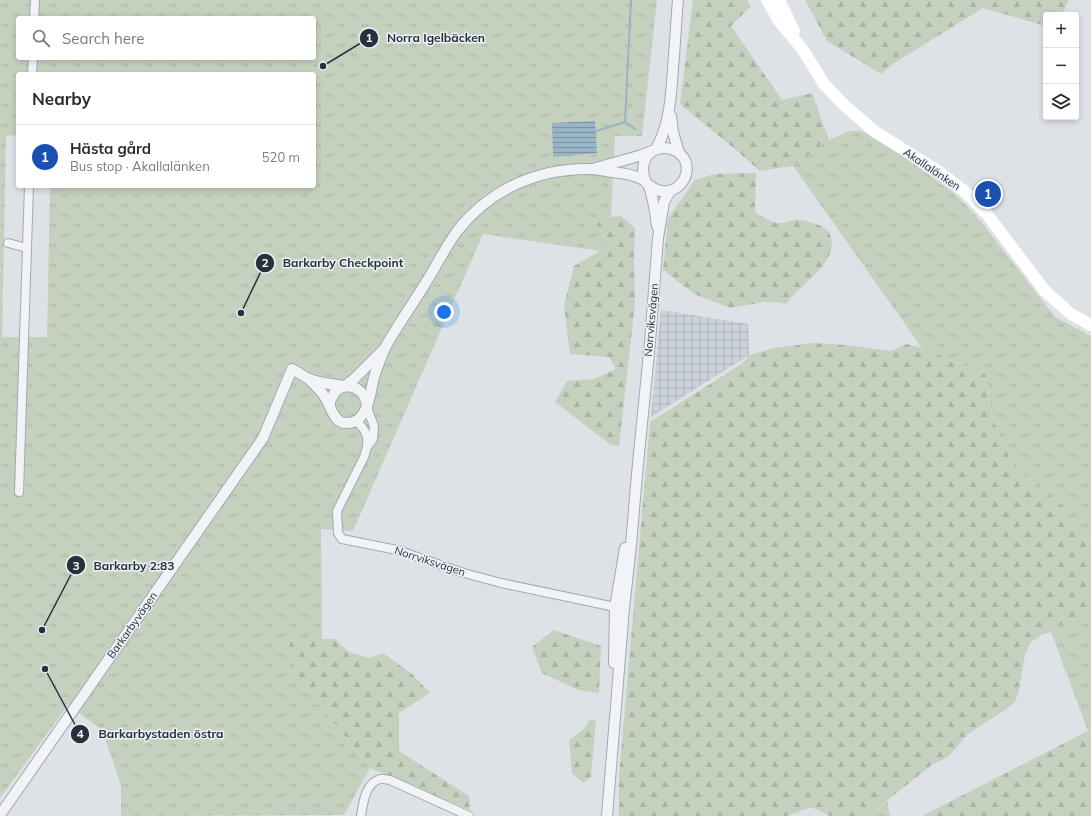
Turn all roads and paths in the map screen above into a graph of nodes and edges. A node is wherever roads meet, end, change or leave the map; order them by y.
1 (35, 0) edge
2 (678, 0) edge
3 (767, 0) edge
4 (779, 0) edge
5 (34, 16) edge
6 (802, 50) junction
7 (33, 60) edge
8 (32, 72) edge
9 (670, 107) junction
10 (654, 150) junction
11 (679, 153) junction
12 (592, 169) junction
13 (647, 184) junction
14 (29, 188) edge
15 (670, 191) junction
16 (658, 238) junction
17 (8, 243) dead end
18 (27, 248) junction
19 (1091, 325) edge
20 (386, 347) junction
21 (292, 369) joint
22 (309, 379) junction
23 (345, 386) junction
24 (330, 408) junction
25 (367, 408) junction
26 (354, 422) junction
27 (367, 447) junction
28 (637, 474) junction
29 (19, 492) dead end
30 (632, 545) junction
31 (620, 608) junction
32 (620, 660) junction
33 (613, 743) junction
34 (0, 815) edge
35 (361, 816) edge
36 (469, 816) edge
37 (607, 816) edge

1 - 5 street
2 - 9 street
3 - 6 main road, Akallalänken
4 - 6 main road, Akallalänken
6 - 19 main road, Akallalänken
7 - 8 street
9 - 10 street
9 - 11 street
10 - 11 street
10 - 12 street
10 - 13 street
11 - 15 street
12 - 13 street
12 - 20 street
13 - 15 street
13 - 16 street, Norrviksvägen
14 - 18 street
15 - 16 street, Norrviksvägen
16 - 28 street, Norrviksvägen
17 - 18 street
18 - 29 street
20 - 23 street
20 - 25 street
21 - 22 street, Norrviksvägen
21 - 34 street, Barkarbyvägen
22 - 23 street, Norrviksvägen
22 - 24 street, Norrviksvägen
23 - 24 street
23 - 25 street, Norrviksvägen
24 - 26 street, Norrviksvägen
25 - 26 street
25 - 27 street, Norrviksvägen
26 - 27 street
27 - 31 street, Norrviksvägen
28 - 30 street, Norrviksvägen
28 - 31 street, Norrviksvägen
30 - 31 street, Norrviksvägen
30 - 32 street, Norrviksvägen
31 - 32 street, Norrviksvägen
31 - 33 street, Norrviksvägen
32 - 33 street, Norrviksvägen
33 - 37 street, Norrviksvägen
35 - 36 street

